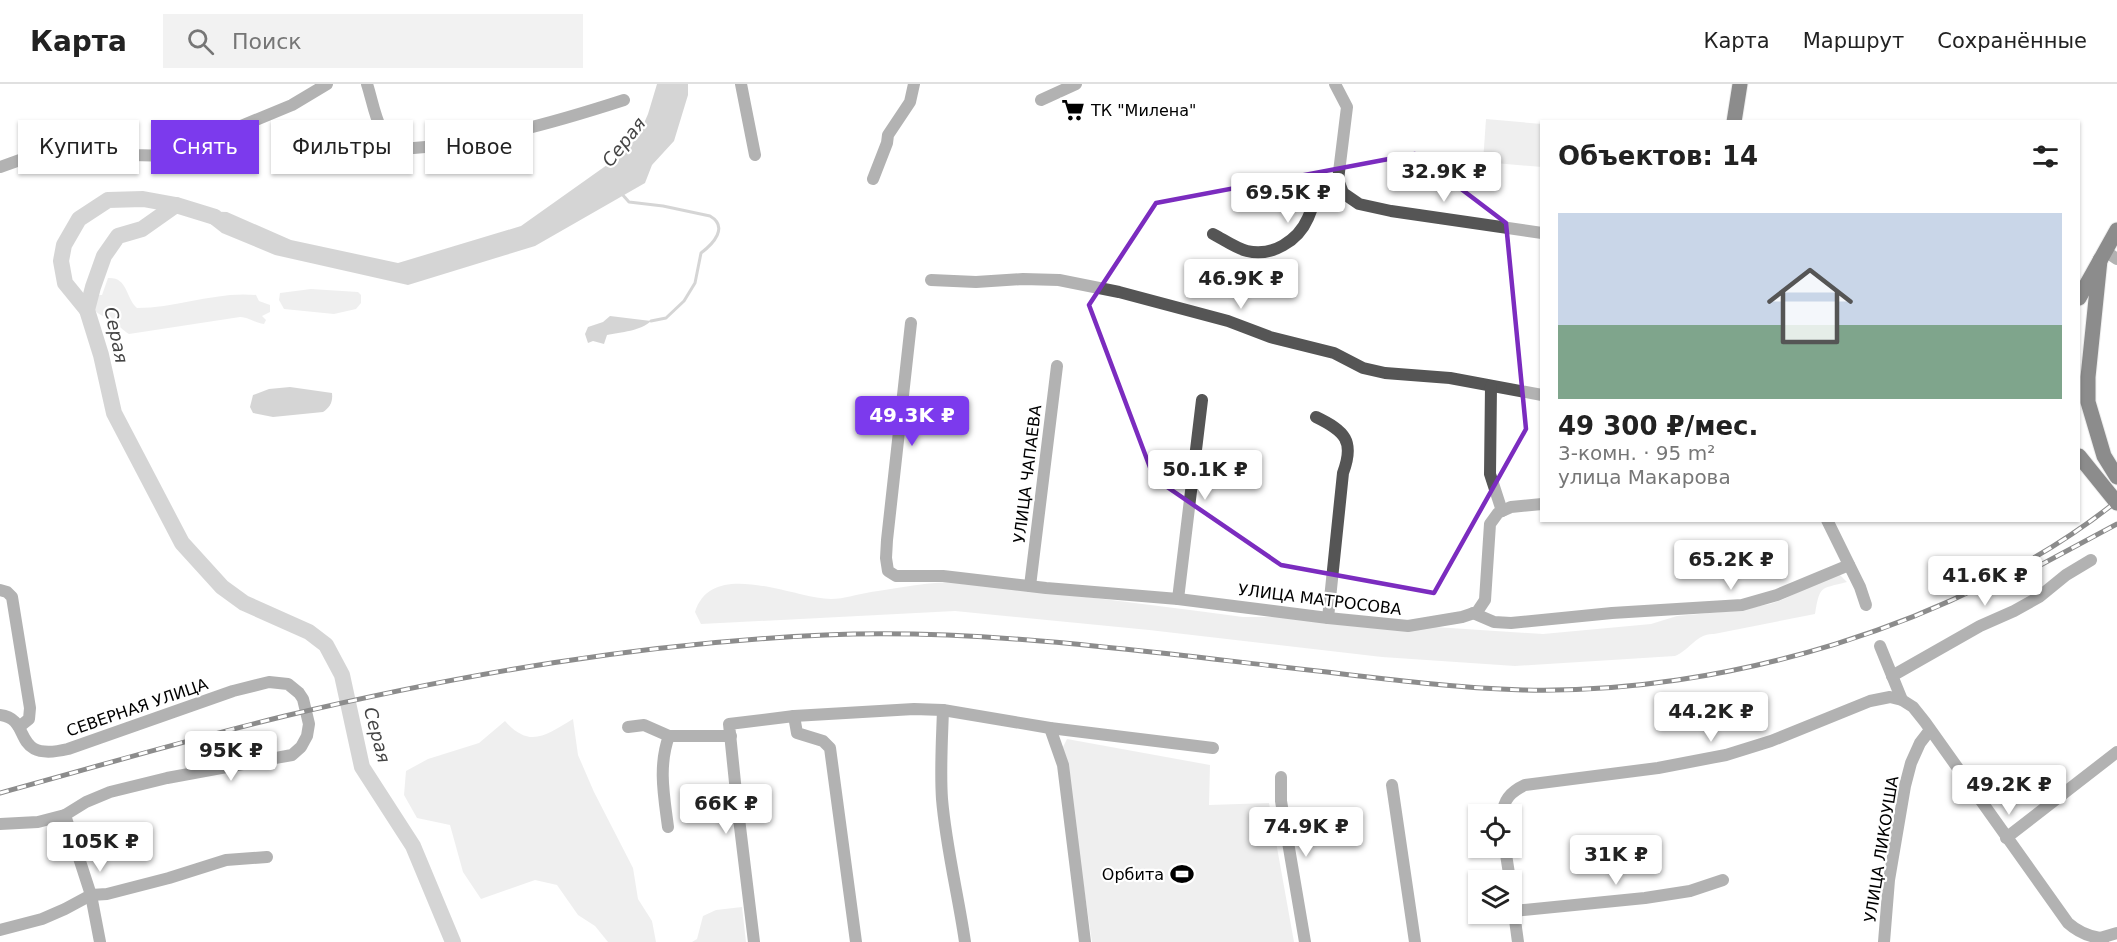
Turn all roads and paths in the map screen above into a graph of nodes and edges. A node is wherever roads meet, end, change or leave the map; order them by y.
1 (327, 84) edge
2 (367, 84) edge
3 (741, 84) edge
4 (914, 84) edge
5 (1076, 84) edge
6 (1335, 84) edge
7 (1740, 84) edge
8 (624, 100) dead end
9 (1041, 100) dead end
10 (1734, 120) edge
11 (755, 155) dead end
12 (0, 167) edge
13 (873, 179) dead end
14 (1338, 180) junction
15 (2117, 230) edge
16 (1540, 232) edge
17 (1213, 234) dead end
18 (2107, 257) edge
19 (932, 280) dead end
20 (2080, 297) edge
21 (911, 323) dead end
22 (1057, 366) dead end
23 (2083, 372) edge
24 (1491, 387) junction
25 (1540, 395) edge
26 (1202, 400) dead end
27 (2084, 408) edge
28 (1316, 417) dead end
29 (2080, 457) edge
30 (2117, 477) edge
31 (2117, 503) edge
32 (1540, 504) edge
33 (1502, 511) junction
34 (1828, 522) edge
35 (2091, 560) dead end
36 (1849, 566) junction
37 (1030, 586) junction
38 (0, 590) edge
39 (1178, 598) junction
40 (1866, 606) dead end
41 (1473, 614) junction
42 (1328, 618) junction
43 (1880, 646) dead end
44 (1892, 676) junction
45 (1907, 703) junction
46 (943, 710) junction
47 (0, 715) edge
48 (794, 716) junction
49 (19, 727) junction
50 (628, 727) dead end
51 (1050, 728) junction
52 (730, 730) junction
53 (1930, 730) junction
54 (669, 736) junction
55 (1213, 748) dead end
56 (2117, 752) edge
57 (1281, 777) dead end
58 (1392, 785) dead end
59 (1506, 804) edge
60 (66, 815) junction
61 (0, 824) edge
62 (668, 827) dead end
63 (2006, 838) junction
64 (267, 857) dead end
65 (1723, 880) dead end
66 (91, 895) junction
67 (1522, 904) edge
68 (1516, 924) edge
69 (0, 930) edge
70 (2117, 933) edge
71 (2101, 940) edge
72 (100, 942) edge
73 (754, 942) edge
74 (856, 942) edge
75 (964, 942) edge
76 (1085, 942) edge
77 (1305, 942) edge
78 (1415, 942) edge
79 (1518, 942) edge
80 (1884, 942) edge

1 - 12 street
2 - 8 street
3 - 11 street
4 - 13 street
5 - 9 street
6 - 14 street
7 - 10 main road
14 - 16 street
14 - 17 street
15 - 18 main road
18 - 20 main road
18 - 23 main road
19 - 24 street
21 - 37 street, УЛИЦА МАТРОСОВА
22 - 37 street, УЛИЦА ЧАПАЕВА
23 - 27 main road
24 - 25 street
24 - 33 street
26 - 39 street
27 - 30 main road
28 - 42 street
29 - 31 main road
32 - 33 street
33 - 41 street
34 - 36 street
35 - 44 street
36 - 40 street
36 - 41 street, УЛИЦА МАТРОСОВА
37 - 39 street, УЛИЦА МАТРОСОВА
38 - 49 street
39 - 42 street, УЛИЦА МАТРОСОВА
41 - 42 street, УЛИЦА МАТРОСОВА
43 - 44 street
44 - 45 street
45 - 53 street
45 - 59 street
46 - 48 street
46 - 51 street
46 - 75 street
47 - 49 street, СЕВЕРНАЯ УЛИЦА
48 - 52 street
48 - 74 street
49 - 60 street, СЕВЕРНАЯ УЛИЦА
50 - 54 street
51 - 55 street
51 - 76 street
52 - 54 street
52 - 73 street
53 - 63 street
53 - 80 street, УЛИЦА ЛИКОУША
54 - 62 street
56 - 63 street
57 - 77 street
58 - 78 street
60 - 61 street
60 - 66 street
63 - 71 street
64 - 66 street
65 - 67 street
66 - 69 street
66 - 72 street
68 - 79 street
70 - 71 street

